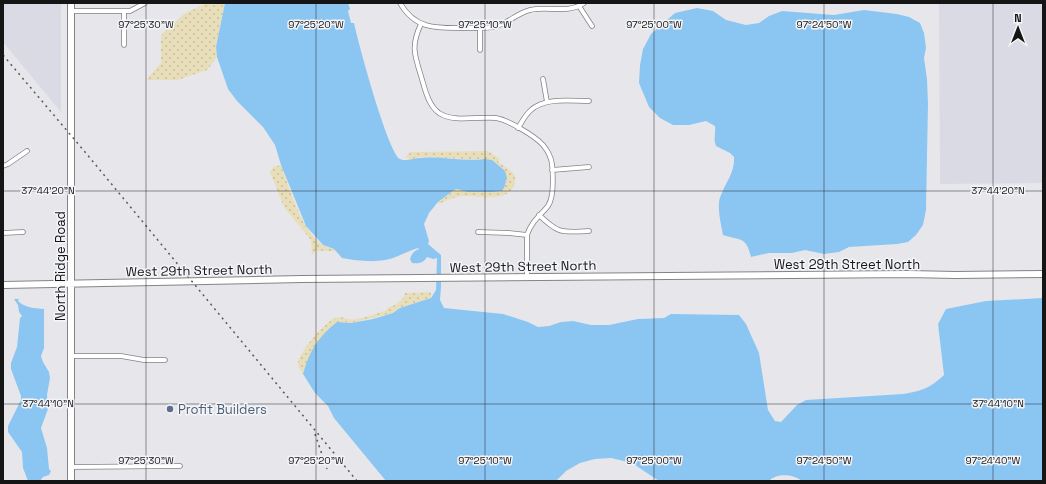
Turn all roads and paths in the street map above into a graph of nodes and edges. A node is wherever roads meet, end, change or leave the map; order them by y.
1 (71, 3) edge
2 (145, 3) edge
3 (400, 3) edge
4 (584, 3) edge
5 (579, 6) junction
6 (71, 11) junction
7 (124, 11) junction
8 (421, 24) junction
9 (592, 26) dead end
10 (480, 28) junction
11 (124, 45) dead end
12 (480, 50) dead end
13 (543, 79) dead end
14 (589, 101) dead end
15 (547, 102) junction
16 (518, 128) junction
17 (27, 151) dead end
18 (3, 166) edge
19 (589, 166) dead end
20 (552, 170) junction
21 (539, 215) junction
22 (589, 231) dead end
23 (23, 232) dead end
24 (478, 232) dead end
25 (3, 233) edge
26 (527, 235) junction
27 (1043, 274) edge
28 (527, 277) junction
29 (71, 283) junction
30 (3, 285) edge
31 (72, 356) junction
32 (165, 360) dead end
33 (180, 466) dead end
34 (71, 467) junction
35 (71, 481) edge

1 - 6 main road, North Ridge Road
2 - 7 street
3 - 8 street
4 - 5 street
5 - 9 street
5 - 10 street
6 - 7 street
6 - 29 main road, North Ridge Road
7 - 11 street
8 - 10 street
8 - 16 street
10 - 12 street
13 - 15 street
14 - 15 street
15 - 16 street
16 - 20 street
17 - 18 street
19 - 20 street
20 - 21 street
21 - 22 street
21 - 26 street
23 - 25 street
24 - 26 street
26 - 28 street
27 - 28 main road, West 29th Street North
28 - 29 main road, West 29th Street North
29 - 30 main road, West 29th Street North
29 - 31 main road, North Ridge Road
31 - 32 street
31 - 34 main road, North Ridge Road
33 - 34 street
34 - 35 main road, North Ridge Road

